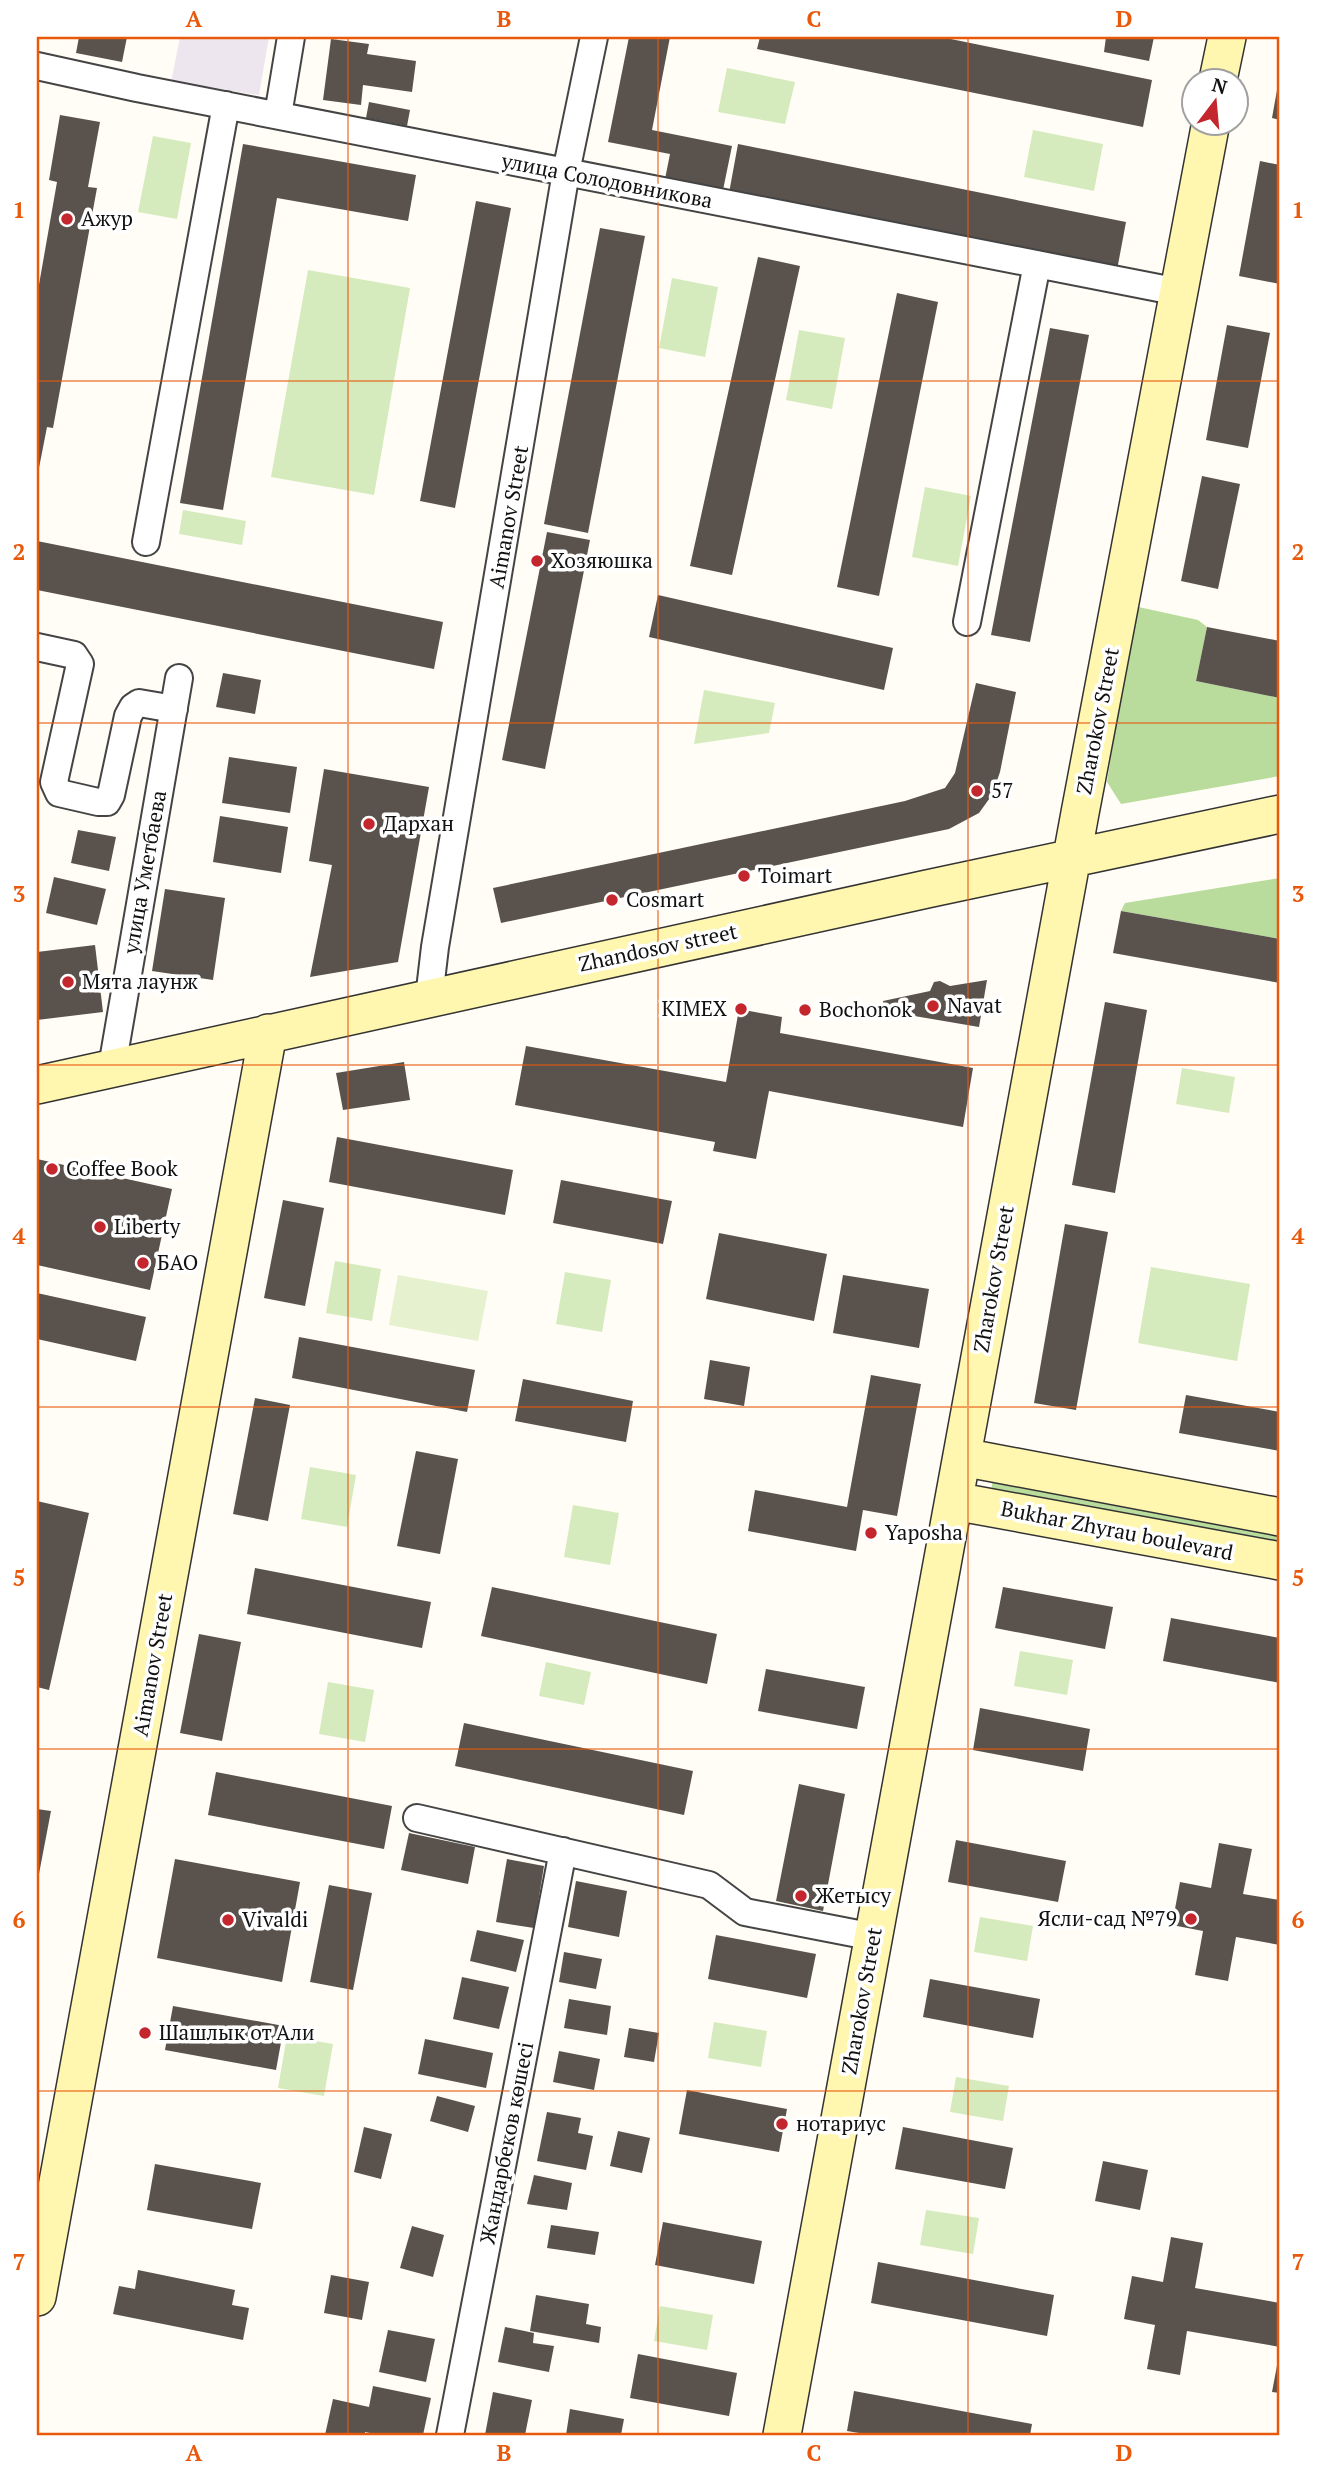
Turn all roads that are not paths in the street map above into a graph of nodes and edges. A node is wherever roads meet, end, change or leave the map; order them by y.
1 (291, 37) edge
2 (594, 37) edge
3 (1227, 37) edge
4 (37, 66) edge
5 (1222, 66) edge
6 (226, 105) junction
7 (278, 115) junction
8 (1208, 136) edge
9 (566, 172) junction
10 (1037, 264) junction
11 (1179, 292) junction
12 (146, 542) dead end
13 (967, 622) dead end
14 (37, 647) edge
15 (179, 678) dead end
16 (174, 709) junction
17 (1280, 814) edge
18 (1072, 859) junction
19 (429, 998) junction
20 (268, 1033) junction
21 (112, 1067) junction
22 (37, 1085) edge
23 (962, 1457) junction
24 (954, 1501) junction
25 (1280, 1517) edge
26 (1280, 1561) edge
27 (417, 1818) dead end
28 (563, 1850) junction
29 (874, 1937) junction
30 (37, 2297) edge
31 (450, 2435) edge
32 (782, 2435) edge

1 - 7 street
2 - 9 street, Aimanov Street
3 - 5 main road
4 - 6 street, улица Солодовникова
6 - 7 street, улица Солодовникова
6 - 12 street
7 - 9 street, улица Солодовникова
8 - 11 main road, Zharokov Street
9 - 10 street, улица Солодовникова
9 - 19 street, Aimanov Street
10 - 11 street, улица Солодовникова
10 - 13 street
11 - 18 main road, Zharokov Street
14 - 16 street
15 - 16 street, улица Уметбаева
16 - 21 street, улица Уметбаева
17 - 18 main road, Zhandosov street
18 - 19 main road, Zhandosov street
18 - 23 main road, Zharokov Street
19 - 20 main road, Zhandosov street
20 - 21 main road, Zhandosov street
20 - 30 main road, Aimanov Street
21 - 22 main road, Zhandosov street
23 - 24 main road, Zharokov Street
23 - 25 main road, Bukhar Zhyrau boulevard
24 - 26 main road, Bukhar Zhyrau boulevard
24 - 29 main road, Zharokov Street
27 - 28 street
28 - 29 street
28 - 31 street, Жандарбеков көшесі
29 - 32 main road, Zharokov Street

